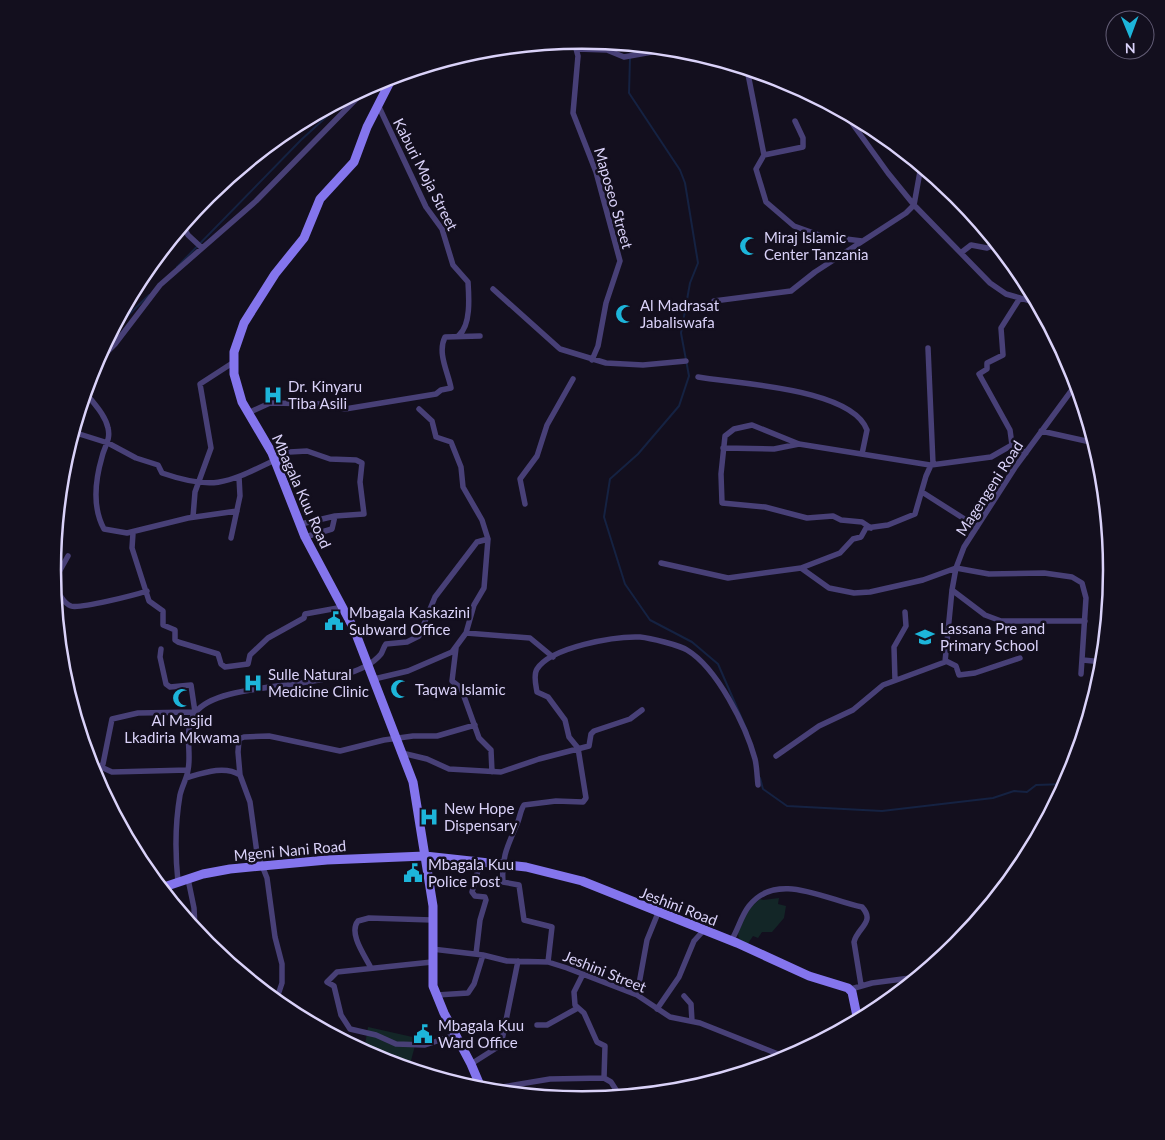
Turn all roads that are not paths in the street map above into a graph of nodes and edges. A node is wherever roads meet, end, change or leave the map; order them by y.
1 (577, 49) edge
2 (579, 49) edge
3 (649, 53) edge
4 (748, 76) edge
5 (388, 86) edge
6 (353, 103) edge
7 (379, 107) junction
8 (794, 121) dead end
9 (854, 126) edge
10 (764, 155) junction
11 (920, 173) edge
12 (914, 205) junction
13 (186, 232) edge
14 (862, 241) junction
15 (991, 247) edge
16 (202, 248) junction
17 (962, 252) junction
18 (493, 289) dead end
19 (1020, 298) junction
20 (1028, 300) edge
21 (714, 301) dead end
22 (459, 335) junction
23 (480, 336) dead end
24 (111, 348) edge
25 (928, 348) dead end
26 (592, 360) junction
27 (686, 360) dead end
28 (234, 362) junction
29 (698, 377) dead end
30 (573, 379) dead end
31 (1071, 390) edge
32 (90, 399) edge
33 (419, 409) dead end
34 (248, 413) junction
35 (1041, 431) junction
36 (79, 434) edge
37 (1088, 441) edge
38 (108, 443) junction
39 (799, 444) junction
40 (1012, 445) junction
41 (723, 448) junction
42 (1026, 453) junction
43 (862, 454) junction
44 (273, 456) junction
45 (932, 465) junction
46 (239, 477) junction
47 (197, 483) junction
48 (922, 492) junction
49 (525, 504) dead end
50 (237, 511) junction
51 (335, 516) junction
52 (193, 517) junction
53 (301, 524) junction
54 (976, 527) junction
55 (871, 528) junction
56 (133, 532) junction
57 (305, 537) junction
58 (231, 538) dead end
59 (488, 539) junction
60 (68, 556) dead end
61 (661, 563) dead end
62 (61, 568) edge
63 (801, 568) junction
64 (956, 568) junction
65 (952, 590) junction
66 (147, 591) junction
67 (62, 597) edge
68 (343, 607) junction
69 (905, 612) dead end
70 (1085, 621) junction
71 (466, 633) junction
72 (456, 648) junction
73 (161, 649) dead end
74 (552, 657) junction
75 (1020, 658) dead end
76 (1083, 660) junction
77 (946, 661) junction
78 (1096, 661) edge
79 (368, 665) junction
80 (1081, 674) dead end
81 (374, 679) junction
82 (895, 680) junction
83 (642, 710) dead end
84 (195, 712) junction
85 (476, 725) junction
86 (396, 738) junction
87 (578, 748) junction
88 (402, 753) junction
89 (776, 756) dead end
90 (100, 768) joint
91 (188, 770) junction
92 (492, 772) junction
93 (240, 775) junction
94 (186, 778) junction
95 (758, 786) dead end
96 (425, 856) junction
97 (480, 863) junction
98 (264, 865) junction
99 (502, 865) junction
100 (188, 879) junction
101 (178, 882) junction
102 (168, 886) edge
103 (658, 913) junction
104 (194, 918) edge
105 (432, 920) junction
106 (704, 930) junction
107 (731, 941) junction
108 (432, 949) junction
109 (479, 955) junction
110 (518, 961) junction
111 (432, 962) junction
112 (548, 962) junction
113 (371, 968) junction
114 (583, 974) junction
115 (906, 979) edge
116 (861, 985) junction
117 (851, 989) junction
118 (277, 992) edge
119 (437, 995) junction
120 (637, 995) junction
121 (684, 996) dead end
122 (576, 1009) junction
123 (658, 1009) junction
124 (856, 1013) edge
125 (692, 1021) junction
126 (536, 1025) dead end
127 (455, 1035) junction
128 (777, 1054) edge
129 (471, 1064) junction
130 (604, 1078) junction
131 (477, 1080) edge
132 (508, 1086) edge
133 (616, 1090) edge

1 - 26 street, Maposeo Street
2 - 3 street
4 - 10 street
5 - 7 street, Mbagala Kuu Road
6 - 16 street
7 - 22 street, Kaburi Moja Street
7 - 28 street, Mbagala Kuu Road
8 - 10 street
9 - 12 street
10 - 14 street
11 - 12 street
12 - 14 street
12 - 17 street
13 - 16 street
14 - 21 street
15 - 17 street
16 - 24 street
17 - 19 street
18 - 26 street
19 - 20 street
19 - 40 street
22 - 23 street
22 - 34 street
25 - 45 street
26 - 27 street
28 - 34 street, Mbagala Kuu Road
28 - 47 street
29 - 43 street
30 - 49 street
31 - 35 street, Magengeni Road
32 - 38 street
33 - 59 street
34 - 44 street, Mbagala Kuu Road
35 - 37 street
35 - 42 street, Magengeni Road
36 - 38 street
38 - 47 street
38 - 56 street
39 - 41 street
39 - 41 street
39 - 43 street
40 - 42 street
40 - 45 street
41 - 55 street
42 - 54 street, Magengeni Road
43 - 45 street
44 - 46 street
44 - 51 street
44 - 53 street, Mbagala Kuu Road
45 - 48 street
46 - 47 street
46 - 50 street
47 - 52 street
48 - 54 street
48 - 55 street
50 - 52 street
50 - 58 street
51 - 53 street
51 - 57 street
52 - 56 street
53 - 57 street, Mbagala Kuu Road
54 - 64 street, Magengeni Road
55 - 63 street
56 - 66 street
57 - 68 street, Mbagala Kuu Road
59 - 71 street
59 - 79 street
60 - 62 street
61 - 63 street
63 - 64 street
64 - 65 street, Magengeni Road
64 - 70 street
65 - 70 street
65 - 77 street, Magengeni Road
66 - 67 street
66 - 68 street
68 - 79 street, Mbagala Kuu Road
69 - 82 street
70 - 76 street
71 - 72 street
71 - 74 street
72 - 81 street
72 - 85 street
73 - 84 street
74 - 87 street
74 - 95 street
75 - 77 street
76 - 78 street
76 - 80 street
77 - 82 street
79 - 81 street, Mbagala Kuu Road
79 - 84 street
81 - 86 street, Mbagala Kuu Road
82 - 89 street
83 - 87 street
84 - 90 street
84 - 91 street
85 - 86 street
85 - 92 street
86 - 88 street, Mbagala Kuu Road
86 - 93 street
87 - 92 street
87 - 99 street
88 - 92 street
88 - 96 street, Mbagala Kuu Road
90 - 91 street
91 - 94 street
93 - 94 street
93 - 98 street
94 - 101 street
96 - 97 street, Jeshini Road
96 - 98 street, Mgeni Nani Road
96 - 105 street, Mbagala Kuu Road
97 - 99 street, Jeshini Road
97 - 109 street
98 - 100 street, Mgeni Nani Road
98 - 118 street
99 - 103 street, Jeshini Road
99 - 112 street
100 - 101 street, Mgeni Nani Road
100 - 104 street
101 - 102 street, Mgeni Nani Road
103 - 106 street, Jeshini Road
103 - 120 street
105 - 108 street, Mbagala Kuu Road
105 - 113 street
106 - 107 street, Jeshini Road
106 - 123 street
107 - 116 street
107 - 117 street, Jeshini Road
108 - 109 street, Jeshini Street
108 - 111 street, Mbagala Kuu Road
109 - 110 street, Jeshini Street
109 - 119 street
110 - 112 street, Jeshini Street
110 - 129 street
111 - 113 street
111 - 119 street, Mbagala Kuu Road
112 - 114 street, Jeshini Street
113 - 127 street
114 - 120 street, Jeshini Street
114 - 122 street
115 - 116 street
116 - 117 street
117 - 124 street
119 - 127 street, Mbagala Kuu Road
120 - 123 street, Jeshini Street
121 - 125 street
122 - 126 street
122 - 130 street
123 - 125 street, Jeshini Street
125 - 128 street, Jeshini Street
127 - 129 street, Mbagala Kuu Road
129 - 131 street, Mbagala Kuu Road
130 - 132 street
130 - 133 street

